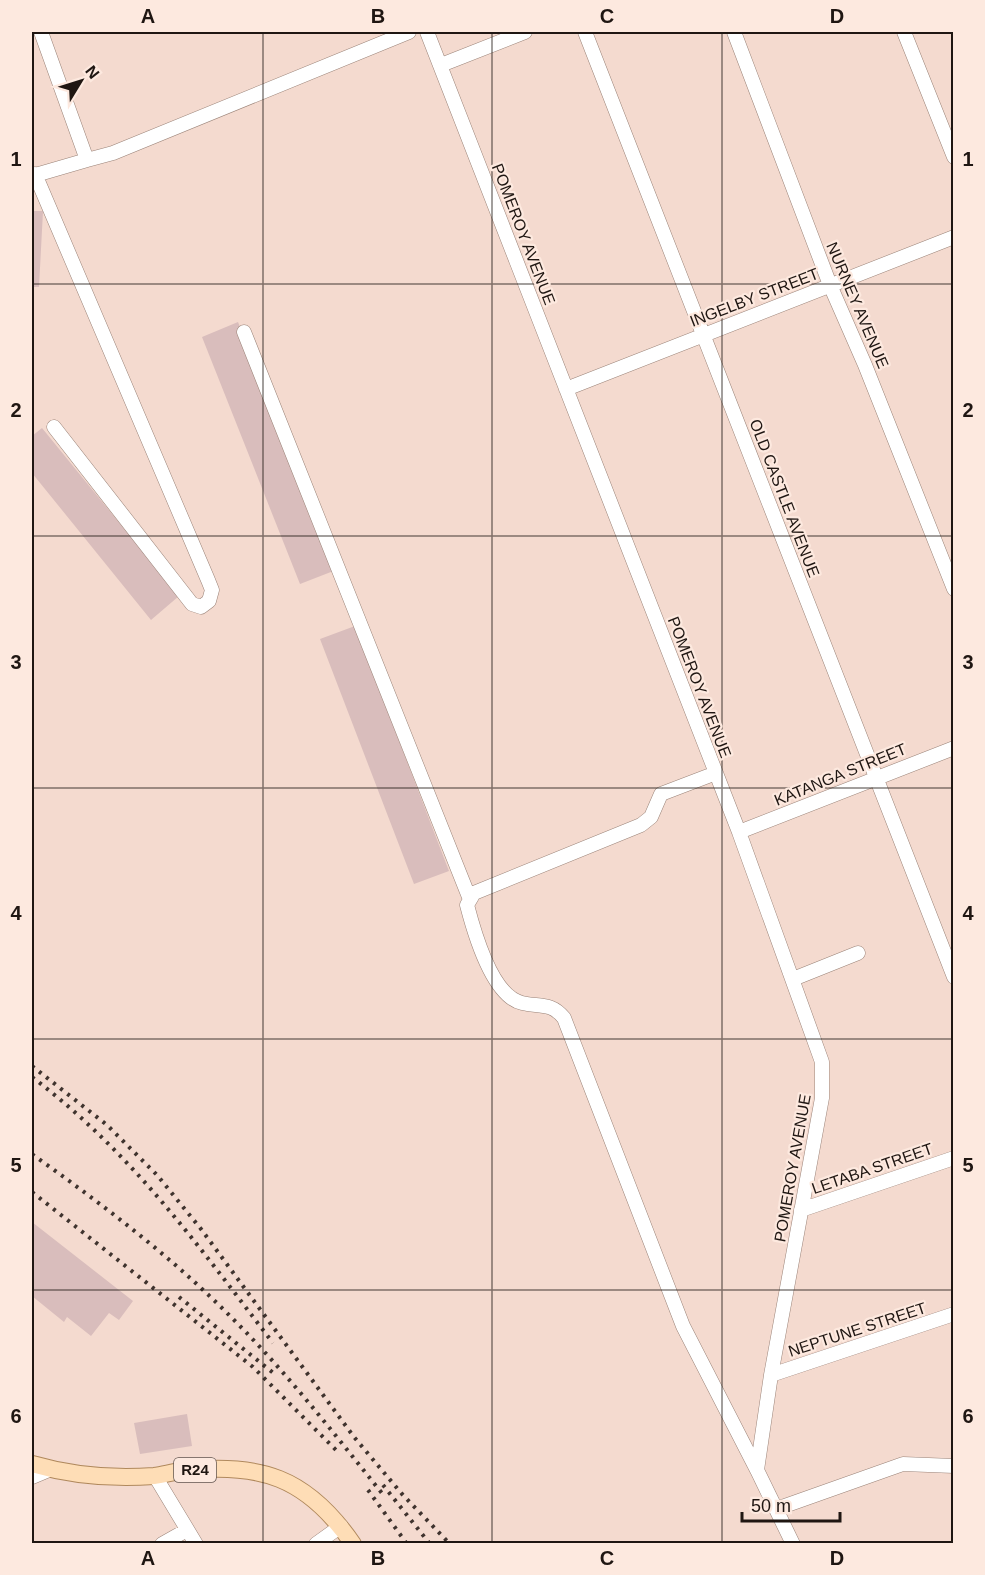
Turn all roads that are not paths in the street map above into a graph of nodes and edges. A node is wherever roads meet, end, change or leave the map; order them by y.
1 (41, 32) edge
2 (409, 32) edge
3 (427, 32) edge
4 (525, 32) edge
5 (585, 32) edge
6 (734, 32) edge
7 (904, 32) edge
8 (441, 64) junction
9 (954, 157) edge
10 (87, 160) junction
11 (33, 175) edge
12 (954, 237) edge
13 (830, 285) junction
14 (244, 332) dead end
15 (703, 334) junction
16 (566, 389) junction
17 (54, 428) dead end
18 (954, 589) edge
19 (954, 748) edge
20 (716, 773) junction
21 (875, 777) junction
22 (739, 832) junction
23 (469, 897) junction
24 (858, 953) dead end
25 (954, 978) edge
26 (793, 979) junction
27 (954, 1158) edge
28 (801, 1210) junction
29 (954, 1314) edge
30 (771, 1375) junction
31 (32, 1464) edge
32 (954, 1466) edge
33 (51, 1469) junction
34 (757, 1470) junction
35 (155, 1476) junction
36 (32, 1477) edge
37 (776, 1509) junction
38 (341, 1526) junction
39 (187, 1530) junction
40 (162, 1544) edge
41 (196, 1544) edge
42 (316, 1544) edge
43 (354, 1544) edge
44 (793, 1544) edge

1 - 10 street
2 - 10 street
3 - 8 street, POMEROY AVENUE
4 - 8 street
5 - 15 street, OLD CASTLE AVENUE
6 - 13 street, NURNEY AVENUE
7 - 9 street
8 - 16 street, POMEROY AVENUE
10 - 11 street
11 - 17 street
12 - 13 street, INGELBY STREET
13 - 15 street, INGELBY STREET
13 - 18 street, NURNEY AVENUE
14 - 23 street
15 - 16 street, INGELBY STREET
15 - 21 street, OLD CASTLE AVENUE
16 - 20 street, POMEROY AVENUE
19 - 21 street, KATANGA STREET
20 - 22 street, POMEROY AVENUE
20 - 23 street
21 - 22 street, KATANGA STREET
21 - 25 street, OLD CASTLE AVENUE
22 - 26 street, POMEROY AVENUE
23 - 34 street
24 - 26 street
26 - 28 street, POMEROY AVENUE
27 - 28 street, LETABA STREET
28 - 30 street, POMEROY AVENUE
29 - 30 street, NEPTUNE STREET
30 - 34 street, POMEROY AVENUE
31 - 33 main road, R24
32 - 37 street
33 - 35 main road, R24
33 - 36 street
34 - 37 street
35 - 38 main road, R24
35 - 39 street
37 - 44 street
38 - 42 street
38 - 43 main road, R24
39 - 40 street
39 - 41 street

